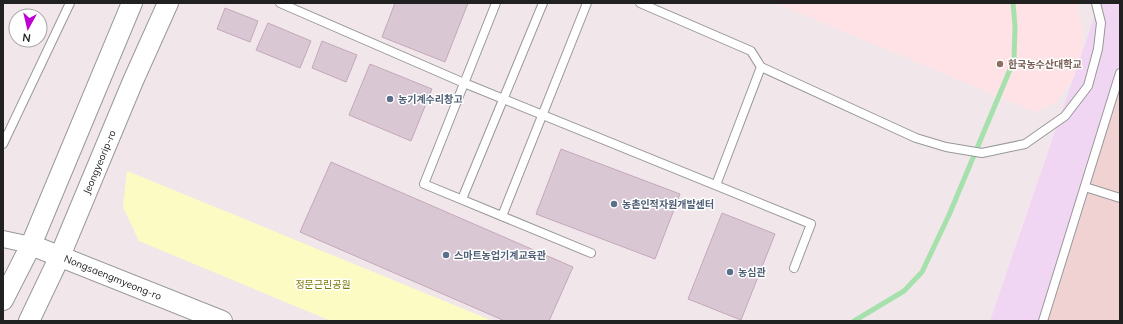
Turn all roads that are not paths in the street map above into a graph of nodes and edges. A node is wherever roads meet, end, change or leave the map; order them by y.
1 (70, 3) edge
2 (132, 3) edge
3 (168, 3) edge
4 (280, 3) edge
5 (496, 3) edge
6 (542, 3) edge
7 (587, 3) edge
8 (640, 3) edge
9 (1096, 3) edge
10 (761, 67) junction
11 (1120, 73) edge
12 (464, 82) junction
13 (503, 98) junction
14 (542, 115) junction
15 (3, 144) edge
16 (716, 185) junction
17 (1085, 187) junction
18 (1120, 198) edge
19 (462, 199) junction
20 (502, 216) junction
21 (3, 239) edge
22 (31, 245) junction
23 (591, 253) dead end
24 (60, 256) junction
25 (794, 268) dead end
26 (3, 300) edge
27 (29, 321) edge
28 (222, 321) edge
29 (1043, 321) edge

1 - 15 lane
2 - 22 street
3 - 24 street, Jeongyeorip-ro
4 - 12 lane
5 - 12 lane
6 - 13 lane
7 - 14 lane
8 - 10 lane
9 - 10 lane
10 - 16 lane
11 - 17 lane
12 - 13 lane
12 - 19 lane
13 - 14 lane
13 - 19 lane
14 - 16 lane
14 - 20 lane
16 - 25 lane
17 - 18 lane
17 - 29 lane
19 - 20 lane
20 - 23 lane
21 - 22 street, Nongsaengmyeong-ro
22 - 24 street, Nongsaengmyeong-ro
22 - 26 street
24 - 27 street, Jeongyeorip-ro
24 - 28 street, Nongsaengmyeong-ro

